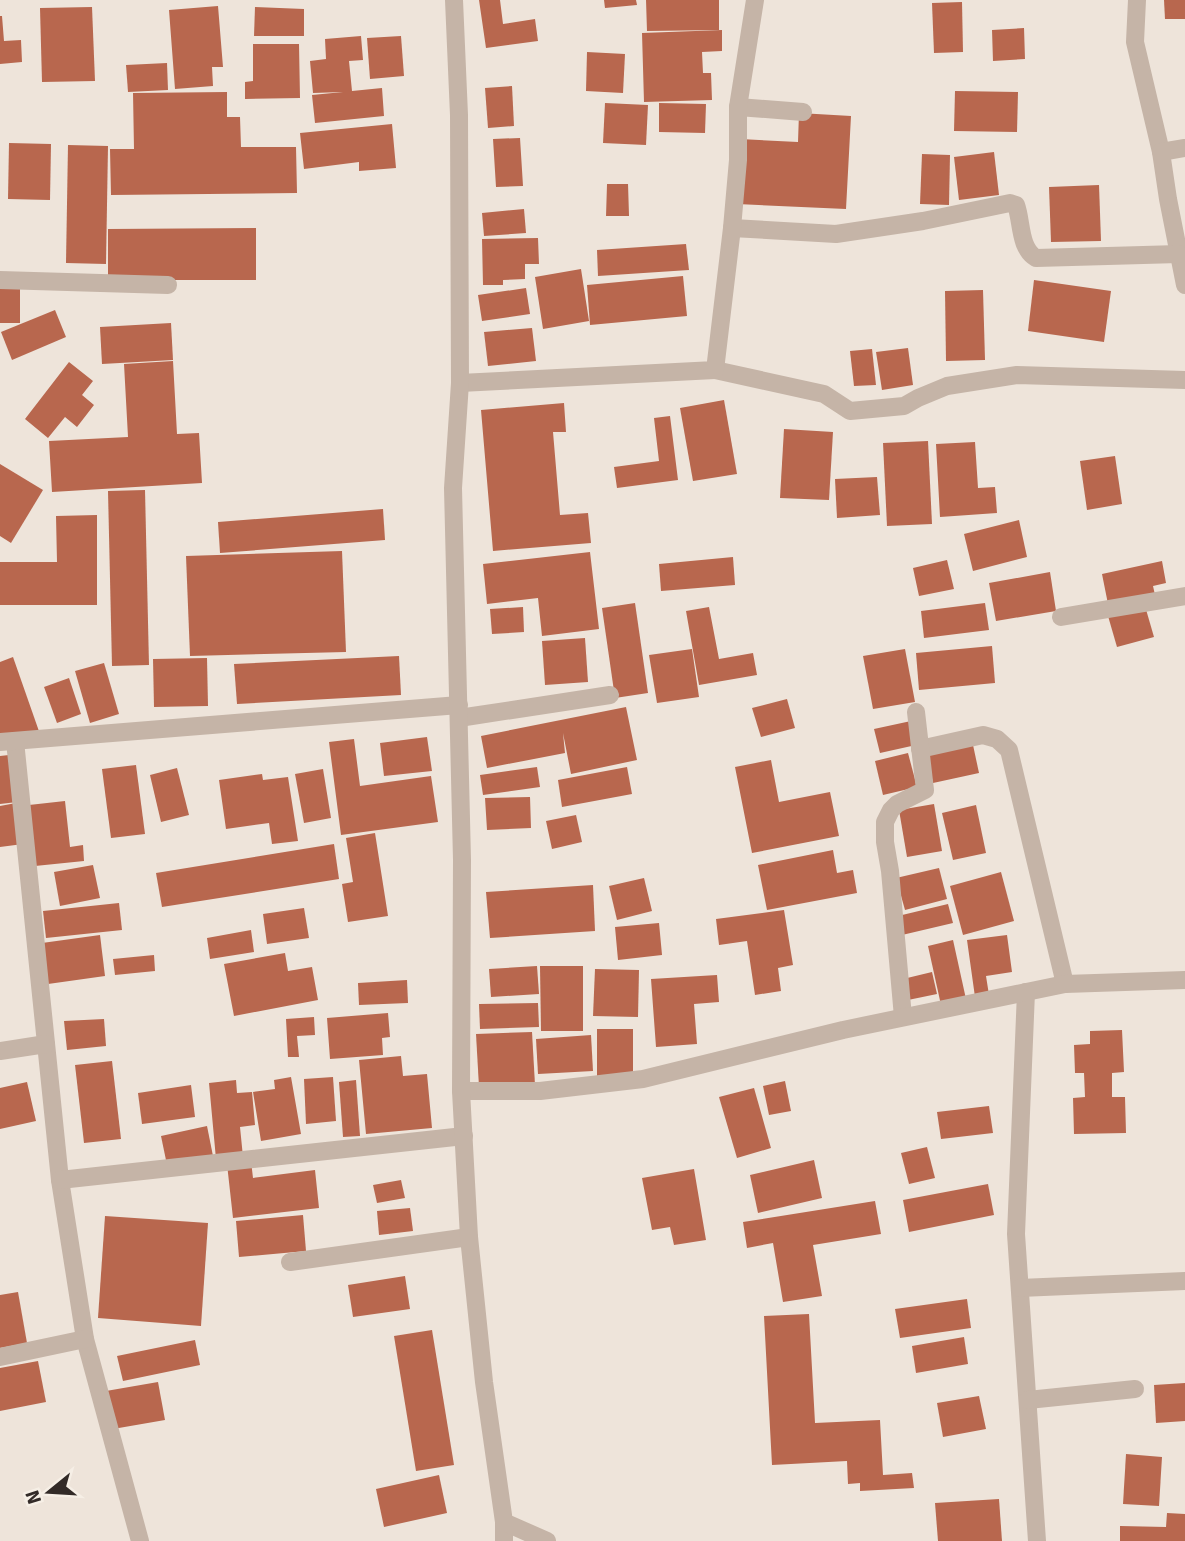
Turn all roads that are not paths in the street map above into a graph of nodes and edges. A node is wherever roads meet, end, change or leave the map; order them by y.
1 (454, 0) edge
2 (755, 0) edge
3 (1137, 0) edge
4 (738, 107) junction
5 (803, 112) dead end
6 (1185, 148) edge
7 (1161, 152) junction
8 (732, 228) junction
9 (1179, 254) junction
10 (0, 280) edge
11 (169, 285) dead end
12 (1185, 285) edge
13 (715, 370) junction
14 (1185, 380) edge
15 (460, 383) junction
16 (1185, 596) edge
17 (1061, 617) dead end
18 (610, 695) dead end
19 (459, 711) junction
20 (916, 712) dead end
21 (7, 742) edge
22 (920, 748) junction
23 (1185, 980) edge
24 (1065, 984) junction
25 (1026, 992) junction
26 (903, 1017) junction
27 (46, 1044) junction
28 (0, 1051) edge
29 (461, 1091) junction
30 (464, 1136) junction
31 (60, 1180) junction
32 (470, 1237) junction
33 (290, 1262) dead end
34 (1185, 1281) edge
35 (1020, 1288) junction
36 (85, 1339) junction
37 (0, 1357) edge
38 (1135, 1389) dead end
39 (1028, 1400) junction
40 (504, 1522) junction
41 (140, 1541) edge
42 (504, 1541) edge
43 (547, 1541) edge
44 (1037, 1541) edge

1 - 15 street
2 - 4 street
3 - 7 street
4 - 5 street
4 - 8 street
6 - 7 street
7 - 9 street
8 - 9 street
8 - 13 street
9 - 12 street
10 - 11 street
13 - 14 street
13 - 15 street
15 - 19 street
16 - 17 street
18 - 19 street
19 - 21 street
19 - 29 street
20 - 22 street
21 - 27 street
22 - 24 street
22 - 26 street
23 - 24 street
24 - 25 street
25 - 26 street
25 - 35 street
26 - 29 street
27 - 28 street
27 - 31 street
29 - 30 street
30 - 31 street
30 - 32 street
31 - 36 street
32 - 33 street
32 - 40 street
34 - 35 street
35 - 39 street
36 - 37 street
36 - 41 street
38 - 39 street
39 - 44 street
40 - 42 street
40 - 43 street

